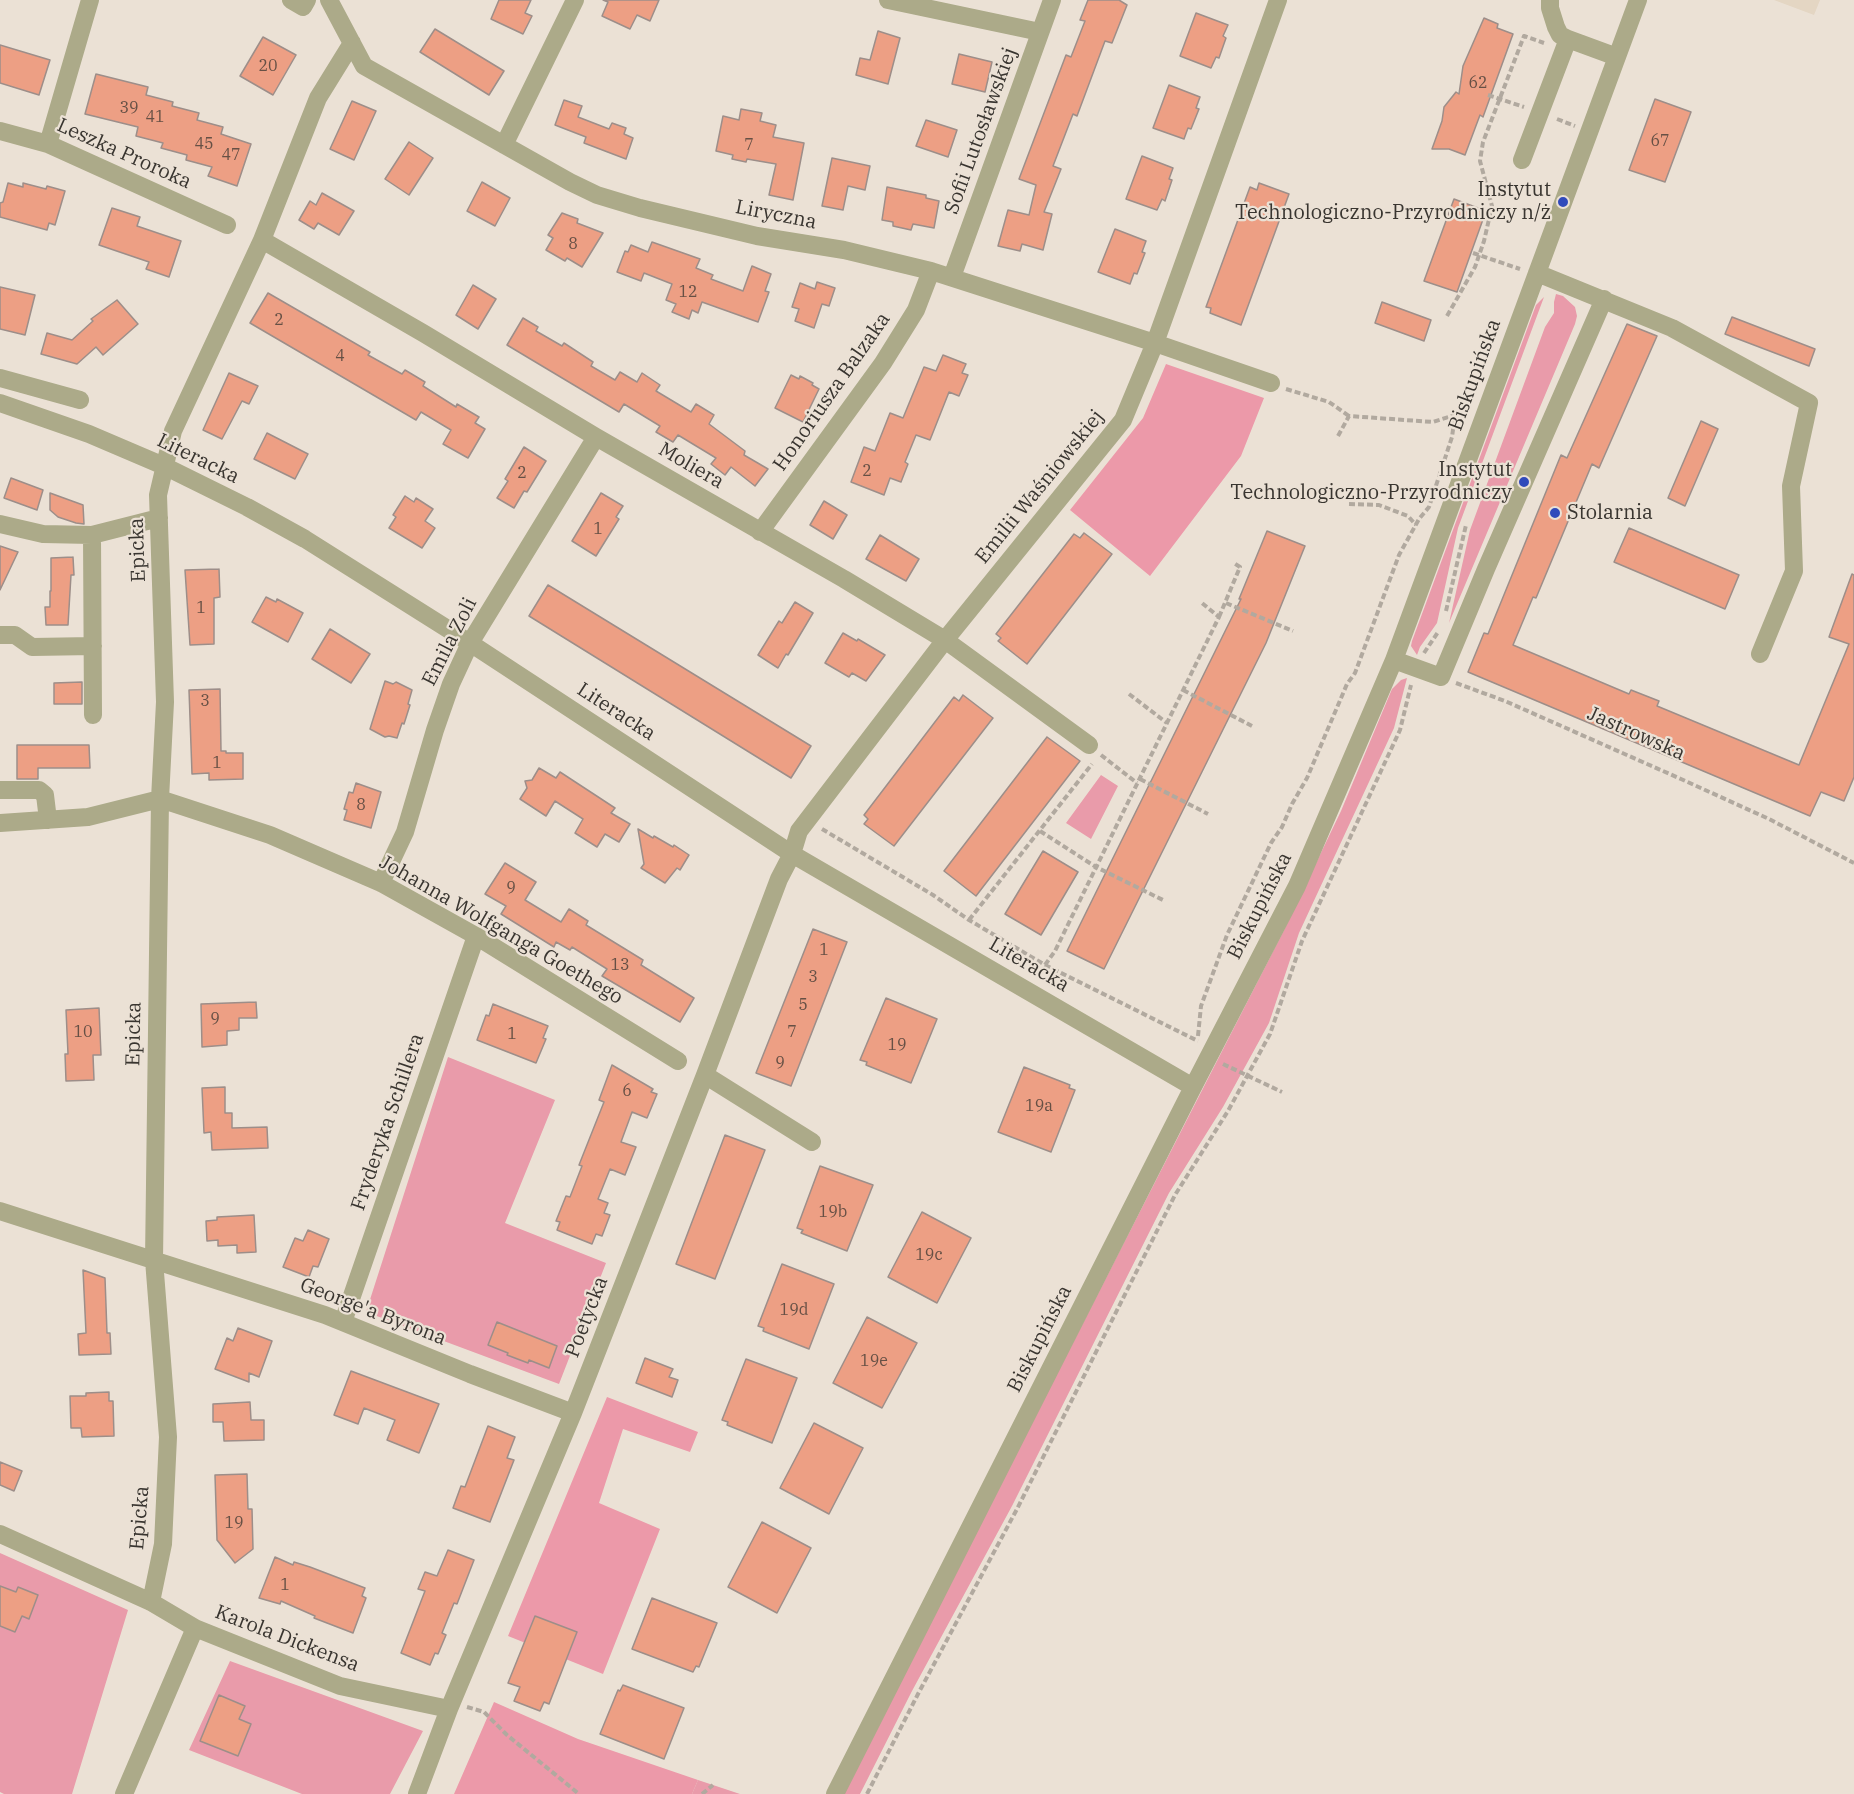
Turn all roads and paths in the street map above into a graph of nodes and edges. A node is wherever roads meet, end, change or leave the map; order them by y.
1 (90, 0) edge
2 (329, 0) edge
3 (575, 0) edge
4 (888, 0) edge
5 (1052, 0) edge
6 (1278, 0) edge
7 (1550, 0) edge
8 (1638, 0) edge
9 (1040, 32) junction
10 (352, 43) junction
11 (1566, 44) junction
12 (1617, 57) junction
13 (0, 131) edge
14 (48, 144) junction
15 (504, 145) junction
16 (1522, 160) dead end
17 (227, 225) dead end
18 (262, 240) junction
19 (1473, 253) dead end
20 (1479, 255) junction
21 (931, 271) junction
22 (1530, 271) junction
23 (952, 277) junction
24 (1604, 299) junction
25 (1447, 316) dead end
26 (1155, 343) junction
27 (0, 378) edge
28 (1271, 383) joint
29 (80, 400) dead end
30 (0, 404) edge
31 (1470, 410) dead end
32 (1350, 416) junction
33 (1455, 416) junction
34 (1338, 436) dead end
35 (596, 437) junction
36 (164, 466) junction
37 (1349, 504) dead end
38 (159, 518) junction
39 (0, 524) edge
40 (1416, 525) junction
41 (760, 532) junction
42 (92, 535) junction
43 (1234, 563) dead end
44 (1202, 603) dead end
45 (1226, 603) junction
46 (1219, 616) junction
47 (1293, 631) dead end
48 (0, 635) edge
49 (945, 640) junction
50 (470, 643) junction
51 (93, 646) junction
52 (1760, 654) dead end
53 (1394, 660) junction
54 (1441, 677) junction
55 (1183, 690) junction
56 (1129, 694) dead end
57 (93, 715) dead end
58 (1167, 723) junction
59 (1252, 726) dead end
60 (1094, 749) junction
61 (1138, 781) junction
62 (0, 790) edge
63 (160, 799) junction
64 (1208, 814) dead end
65 (48, 820) junction
66 (807, 820) junction
67 (0, 823) edge
68 (1040, 831) junction
69 (792, 854) junction
70 (1854, 863) edge
71 (1096, 867) junction
72 (381, 883) junction
73 (1165, 901) dead end
74 (969, 920) junction
75 (476, 936) junction
76 (1045, 965) junction
77 (1197, 1040) junction
78 (1208, 1056) junction
79 (678, 1061) dead end
80 (705, 1075) junction
81 (1193, 1087) junction
82 (1282, 1092) dead end
83 (812, 1142) dead end
84 (0, 1211) edge
85 (154, 1260) junction
86 (343, 1322) junction
87 (573, 1413) junction
88 (0, 1533) edge
89 (151, 1602) junction
90 (195, 1628) junction
91 (451, 1706) junction
92 (713, 1785) dead end
93 (124, 1794) edge
94 (417, 1794) edge
95 (579, 1794) edge
96 (702, 1794) edge
97 (835, 1794) edge

1 - 14 street
2 - 10 street, Liryczna
3 - 15 street
4 - 9 street
5 - 9 street, Sofii Lutosławskiej
6 - 26 street, Emilii Waśniowskiej
7 - 11 street
8 - 12 street, Biskupińska
9 - 23 street, Sofii Lutosławskiej
10 - 15 street, Liryczna
10 - 18 street, Epicka
11 - 12 street
11 - 16 street
11 - 20 path
12 - 22 street, Biskupińska
13 - 14 street, Leszka Proroka
14 - 17 street, Leszka Proroka
15 - 21 street, Liryczna
18 - 35 street, Moliera
18 - 36 street, Epicka
19 - 20 path
20 - 22 path
20 - 25 path
21 - 23 street, Liryczna
21 - 41 street, Honoriusza Balzaka
22 - 24 street
22 - 53 street, Biskupińska
23 - 26 street, Liryczna
24 - 52 street
24 - 54 street
26 - 28 street, Liryczna
26 - 49 street, Emilii Waśniowskiej
27 - 29 street
28 - 32 path
30 - 36 street, Literacka
31 - 33 path
32 - 33 path
32 - 34 path
33 - 40 path
35 - 41 street, Moliera
35 - 50 street, Emila Zoli
36 - 38 street, Epicka
36 - 50 street, Literacka
37 - 40 path
38 - 42 street
38 - 63 street, Epicka
39 - 42 street
40 - 77 path
41 - 49 street, Moliera
42 - 51 street
43 - 45 path
44 - 46 path
45 - 46 path
45 - 47 path
46 - 55 path
48 - 51 street
49 - 60 street, Moliera
49 - 66 street, Emilii Waśniowskiej
50 - 69 street, Literacka
50 - 72 street, Emila Zoli
51 - 57 street
53 - 54 street
53 - 78 street, Biskupińska
54 - 70 path, Jastrowska
55 - 58 path
55 - 59 path
56 - 58 path
58 - 61 path
60 - 61 path
60 - 68 path
61 - 64 path
61 - 71 path
62 - 65 street
63 - 65 street
63 - 72 street, Johanna Wolfganga Goethego
63 - 85 street, Epicka
65 - 67 street
66 - 69 street, Emilii Waśniowskiej
66 - 74 path
68 - 71 path
68 - 74 path
69 - 80 street, Poetycka
69 - 81 street, Literacka
71 - 73 path
71 - 76 path
72 - 75 street, Johanna Wolfganga Goethego
74 - 76 path
75 - 79 street, Johanna Wolfganga Goethego
75 - 86 street, Fryderyka Schillera
76 - 77 path
77 - 78 path
78 - 81 street, Biskupińska
78 - 82 path
80 - 83 street
80 - 87 street, Poetycka
81 - 97 street, Biskupińska
84 - 85 street, George'a Byrona
85 - 86 street, George'a Byrona
85 - 89 street, Epicka
86 - 87 street, George'a Byrona
87 - 91 street, Poetycka
88 - 89 street, Karola Dickensa
89 - 90 street, Karola Dickensa
90 - 91 street, Karola Dickensa
90 - 93 street
91 - 94 street, Poetycka
91 - 95 path
92 - 96 path

